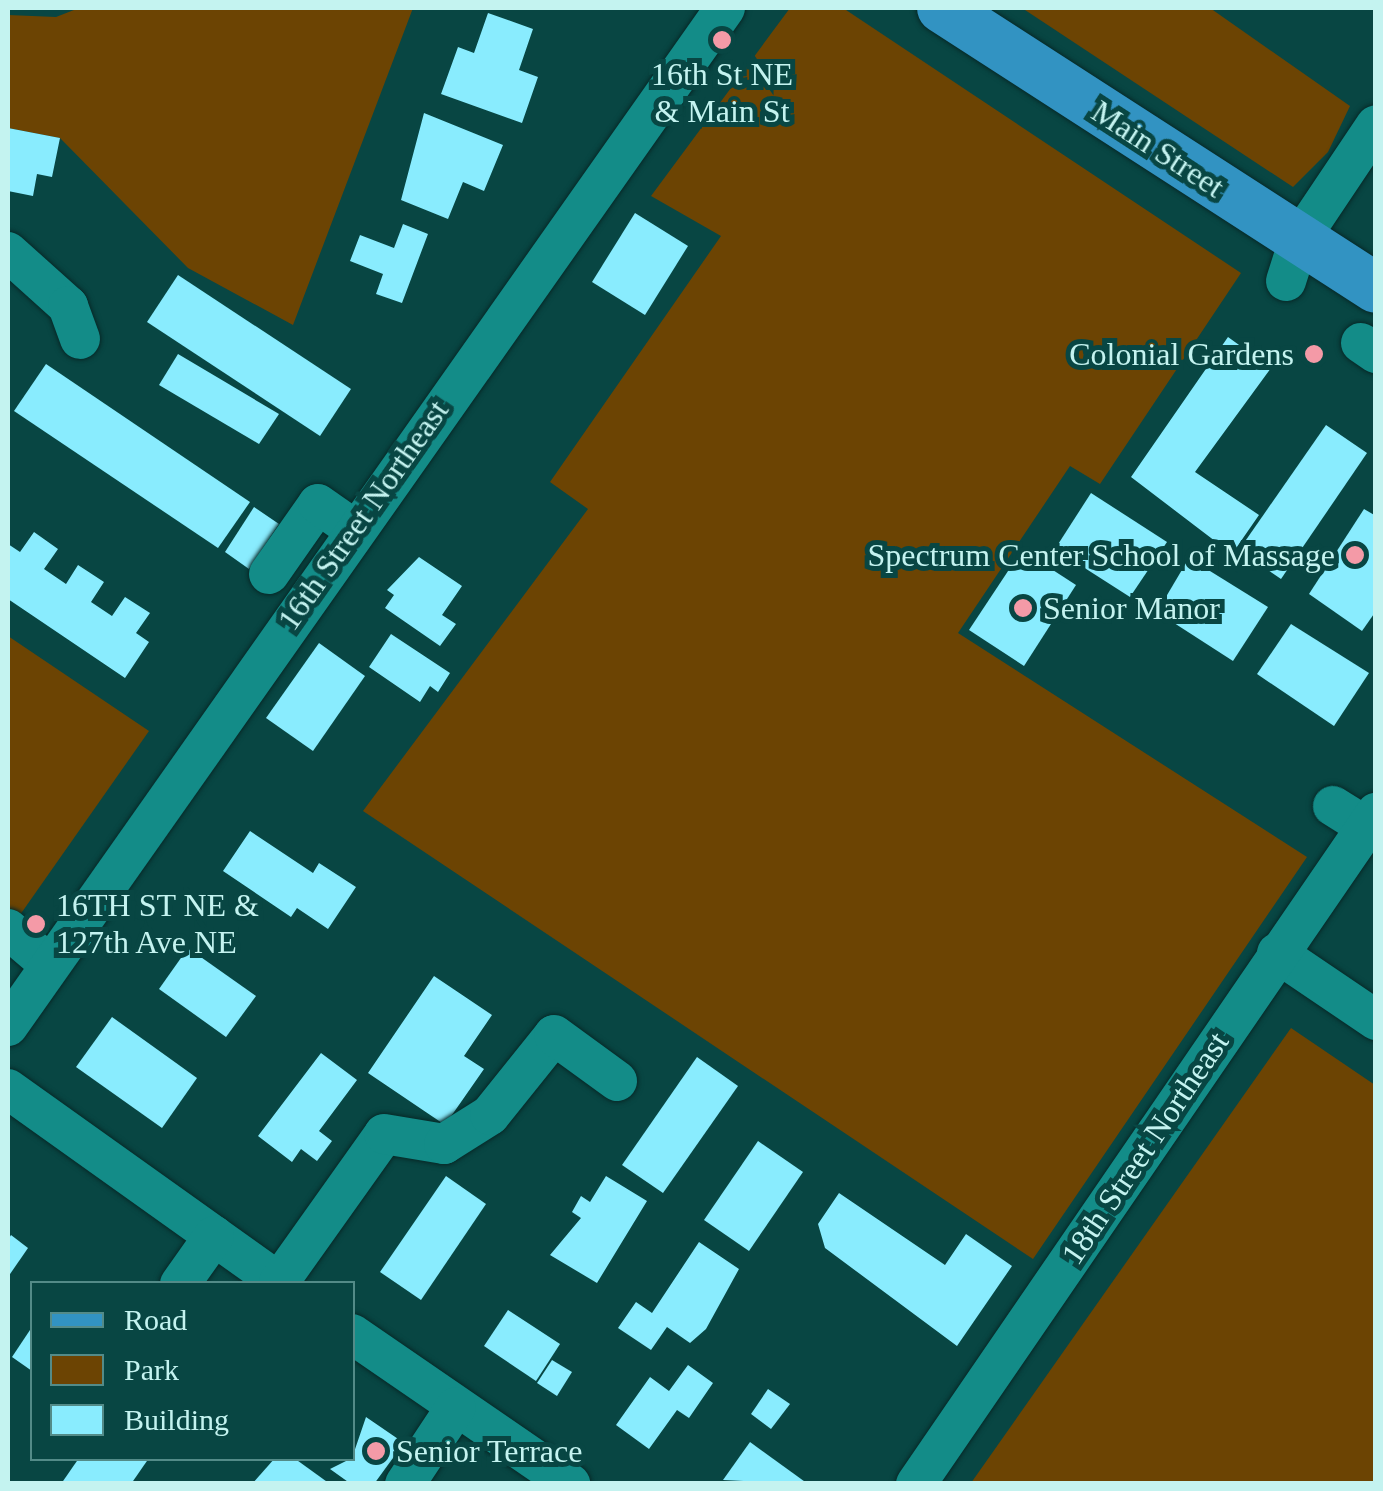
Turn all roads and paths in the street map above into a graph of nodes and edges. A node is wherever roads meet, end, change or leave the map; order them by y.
1 (725, 8) edge
2 (942, 8) edge
3 (1376, 125) edge
4 (8, 252) edge
5 (1292, 261) junction
6 (1376, 288) edge
7 (80, 339) dead end
8 (352, 528) junction
9 (269, 574) dead end
10 (1358, 815) edge
11 (8, 929) edge
12 (1278, 953) junction
13 (50, 965) junction
14 (1376, 1020) edge
15 (8, 1026) edge
16 (616, 1081) dead end
17 (8, 1090) edge
18 (214, 1236) junction
19 (182, 1281) edge
20 (277, 1281) edge
21 (281, 1281) edge
22 (355, 1336) edge
23 (456, 1406) junction
24 (405, 1484) edge
25 (570, 1484) edge
26 (916, 1484) edge

1 - 8 street, 16th Street Northeast
2 - 5 main road, Main Street
3 - 5 street
4 - 7 street
5 - 6 main road, Main Street
8 - 9 street
8 - 13 street, 16th Street Northeast
10 - 12 street, 18th Street Northeast
11 - 13 street
12 - 14 street
12 - 26 street, 18th Street Northeast
13 - 15 street, 16th Street Northeast
16 - 21 street
17 - 18 street
18 - 19 street
18 - 20 street
22 - 23 street
23 - 24 street
23 - 25 street

